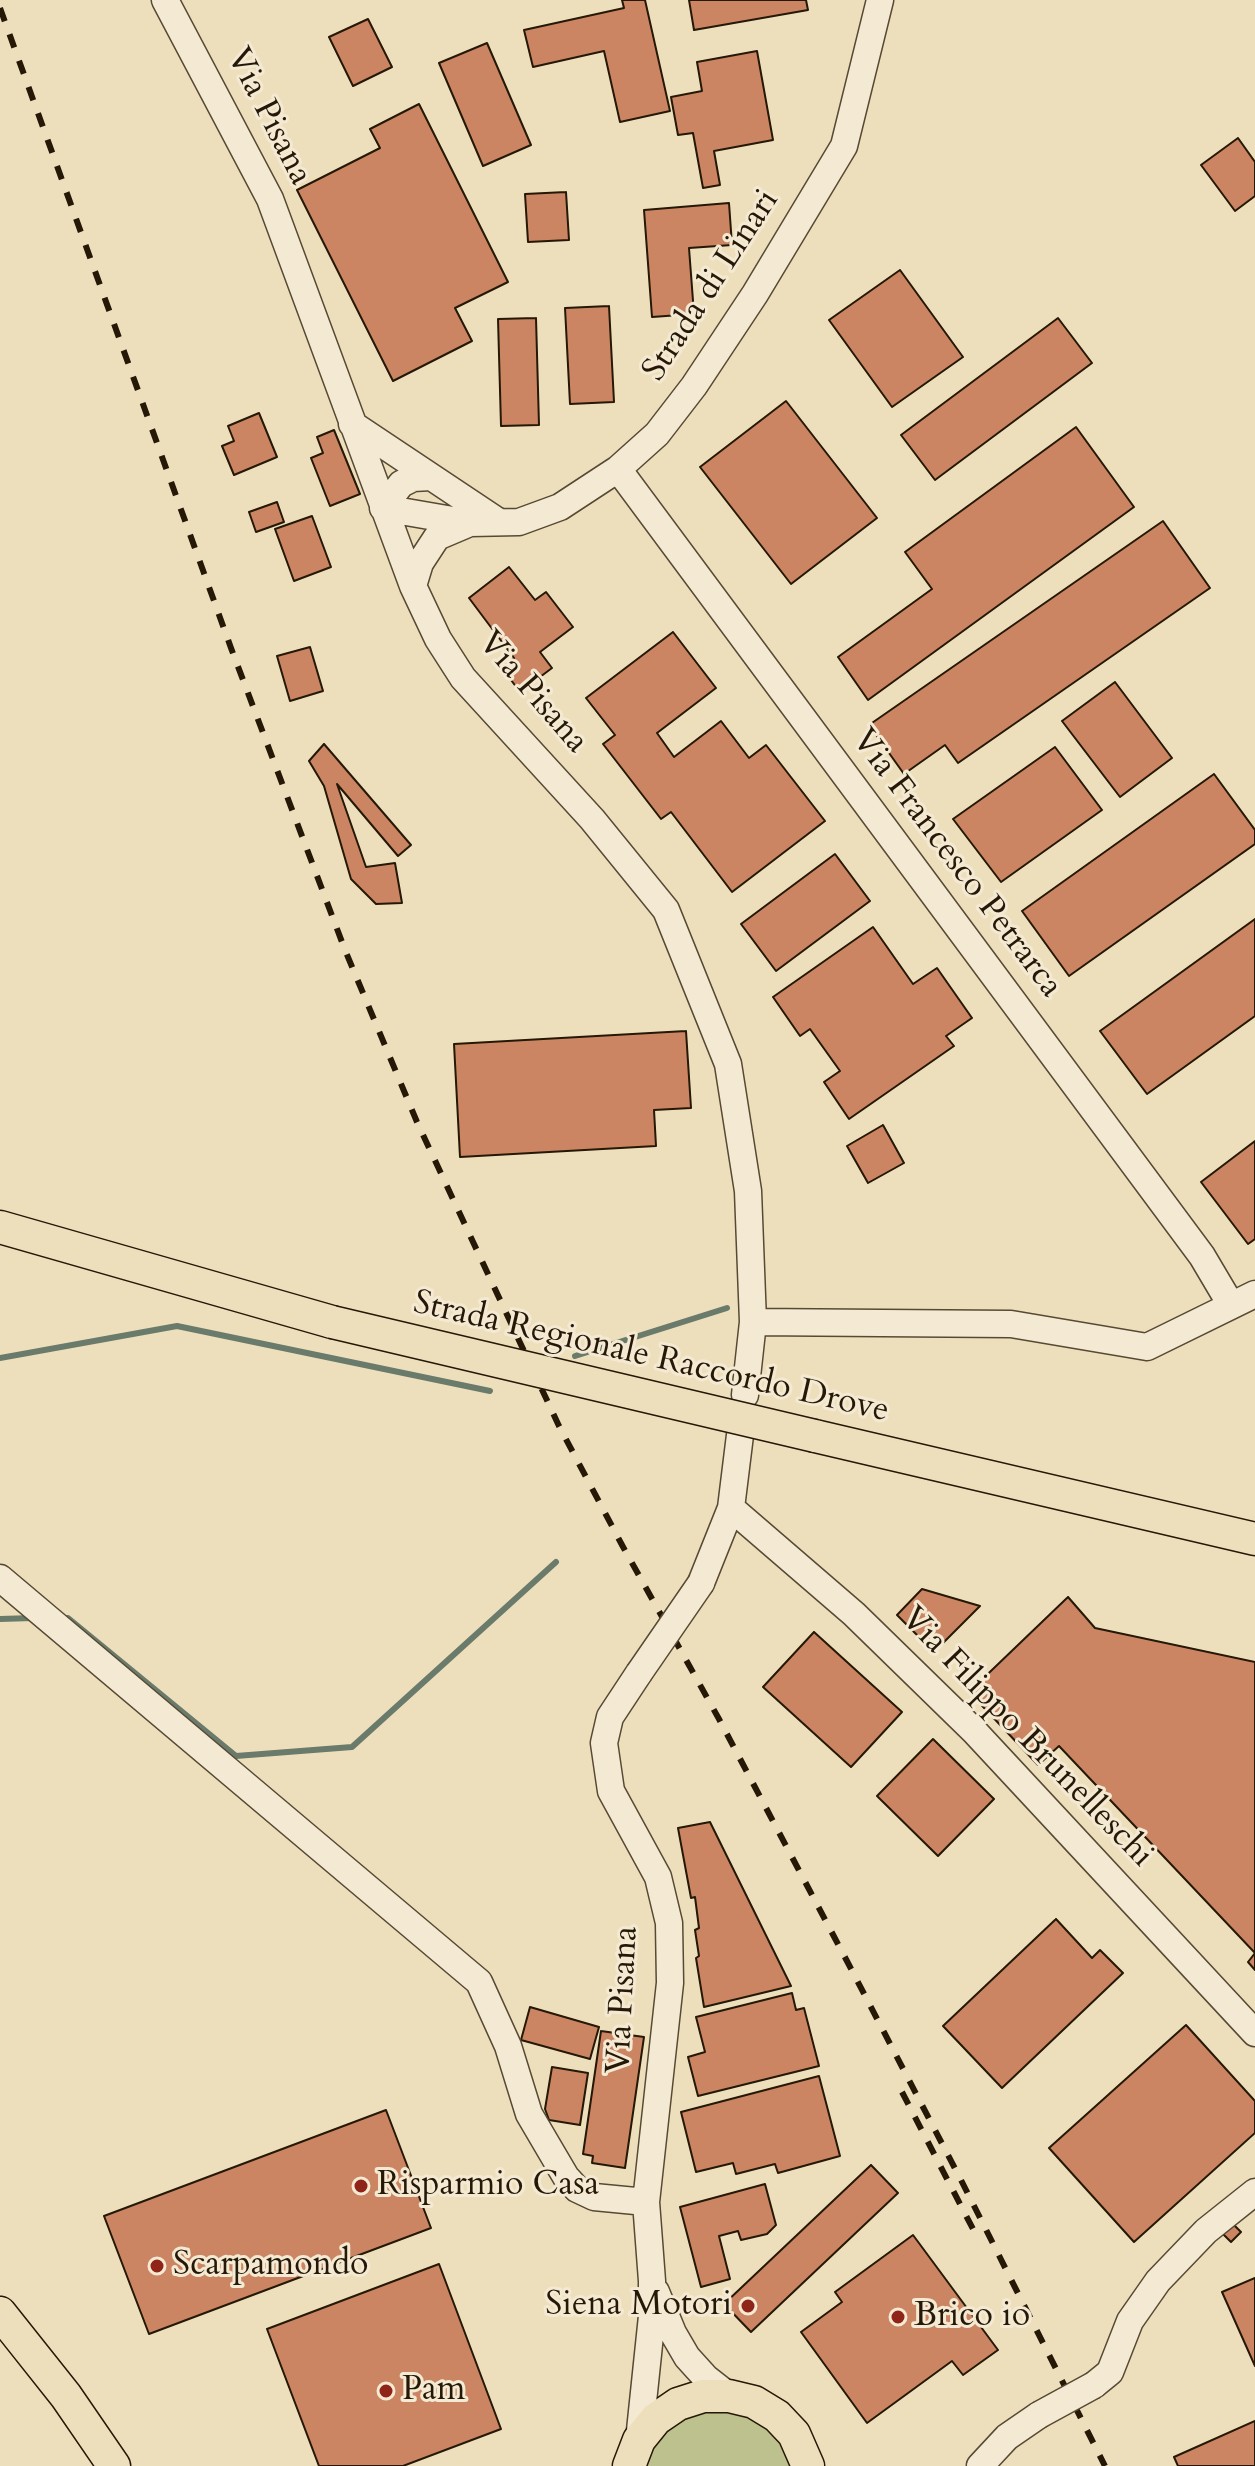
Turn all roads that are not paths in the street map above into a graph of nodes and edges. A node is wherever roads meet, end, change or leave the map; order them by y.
1 (165, 0) edge
2 (880, 0) edge
3 (352, 424) junction
4 (618, 469) junction
5 (431, 477) junction
6 (383, 508) junction
7 (499, 522) junction
8 (470, 523) junction
9 (413, 586) junction
10 (0, 1217) edge
11 (0, 1227) edge
12 (21, 1247) edge
13 (1243, 1299) edge
14 (753, 1322) junction
15 (745, 1395) dead end
16 (740, 1435) dead end
17 (731, 1508) junction
18 (1255, 1539) edge
19 (0, 1578) edge
20 (1255, 2033) edge
21 (1255, 2192) edge
22 (646, 2202) junction
23 (652, 2281) junction
24 (0, 2313) edge
25 (729, 2396) junction
26 (634, 2453) edge
27 (809, 2463) edge
28 (114, 2466) edge
29 (980, 2466) edge

1 - 3 street, Via Pisana
2 - 4 street, Strada di Linari
3 - 5 street
3 - 6 street, Via Pisana
4 - 7 street, Strada di Linari
4 - 13 street, Via Francesco Petrarca
5 - 6 street
5 - 7 street
6 - 8 street, Strada di Linari
6 - 9 street, Via Pisana
7 - 8 street, Strada di Linari
8 - 9 street, Strada di Linari
9 - 14 street, Via Pisana
10 - 12 main road
11 - 12 main road
12 - 18 main road, Strada Regionale Raccordo Drove, bridge
13 - 14 street
14 - 15 street, Via Pisana
16 - 17 street, Via Pisana
17 - 20 street, Via Filippo Brunelleschi
17 - 22 street, Via Pisana, bridge
19 - 22 street
21 - 29 street, bridge
22 - 23 street, Via Pisana
23 - 25 street, Via Pisana
23 - 26 street, Via Pisana
24 - 28 main road
25 - 26 main road, Via Pisana
25 - 27 main road, Via Pisana

